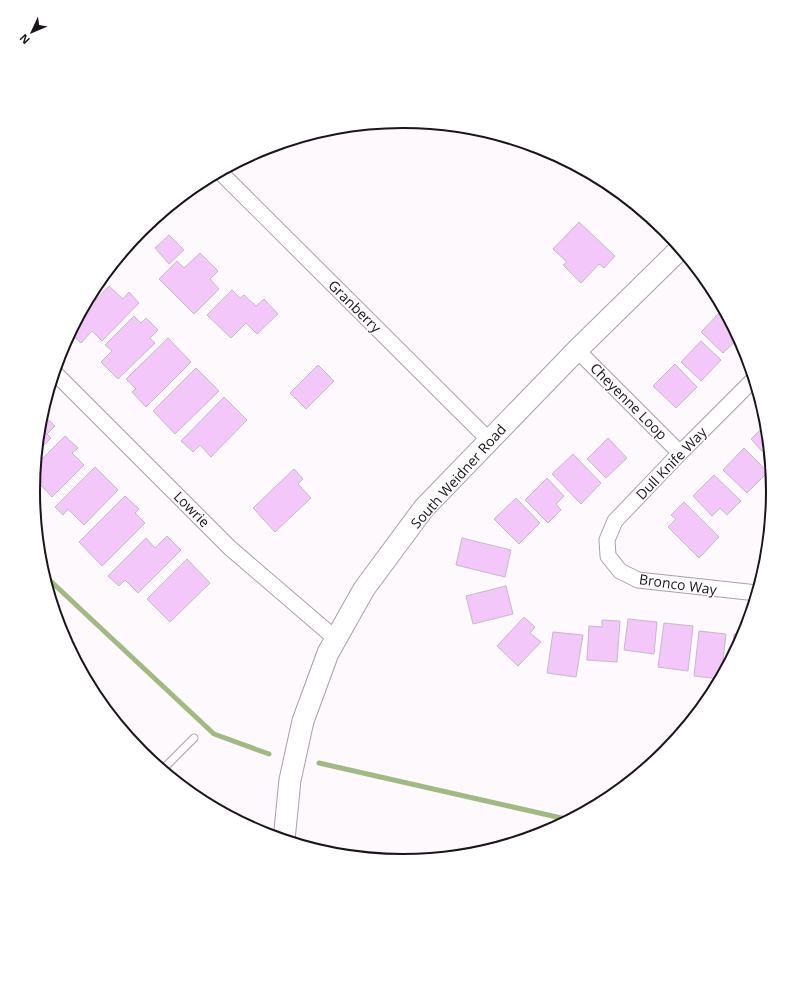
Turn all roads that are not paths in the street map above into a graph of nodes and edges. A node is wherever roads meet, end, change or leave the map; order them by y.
1 (224, 176) edge
2 (676, 253) edge
3 (577, 350) junction
4 (59, 377) edge
5 (750, 383) edge
6 (489, 440) junction
7 (680, 453) junction
8 (608, 556) joint
9 (752, 592) edge
10 (336, 639) junction
11 (194, 738) dead end
12 (166, 766) edge
13 (285, 834) edge

1 - 6 street, Granberry
2 - 3 main road, South Weidner Road
3 - 6 main road, South Weidner Road
3 - 7 street, Cheyenne Loop
4 - 10 street, Lowrie
5 - 7 street, Dull Knife Way
6 - 10 main road, South Weidner Road
7 - 8 street, Dull Knife Way
8 - 9 street, Bronco Way
10 - 13 main road, South Weidner Road
11 - 12 lane

